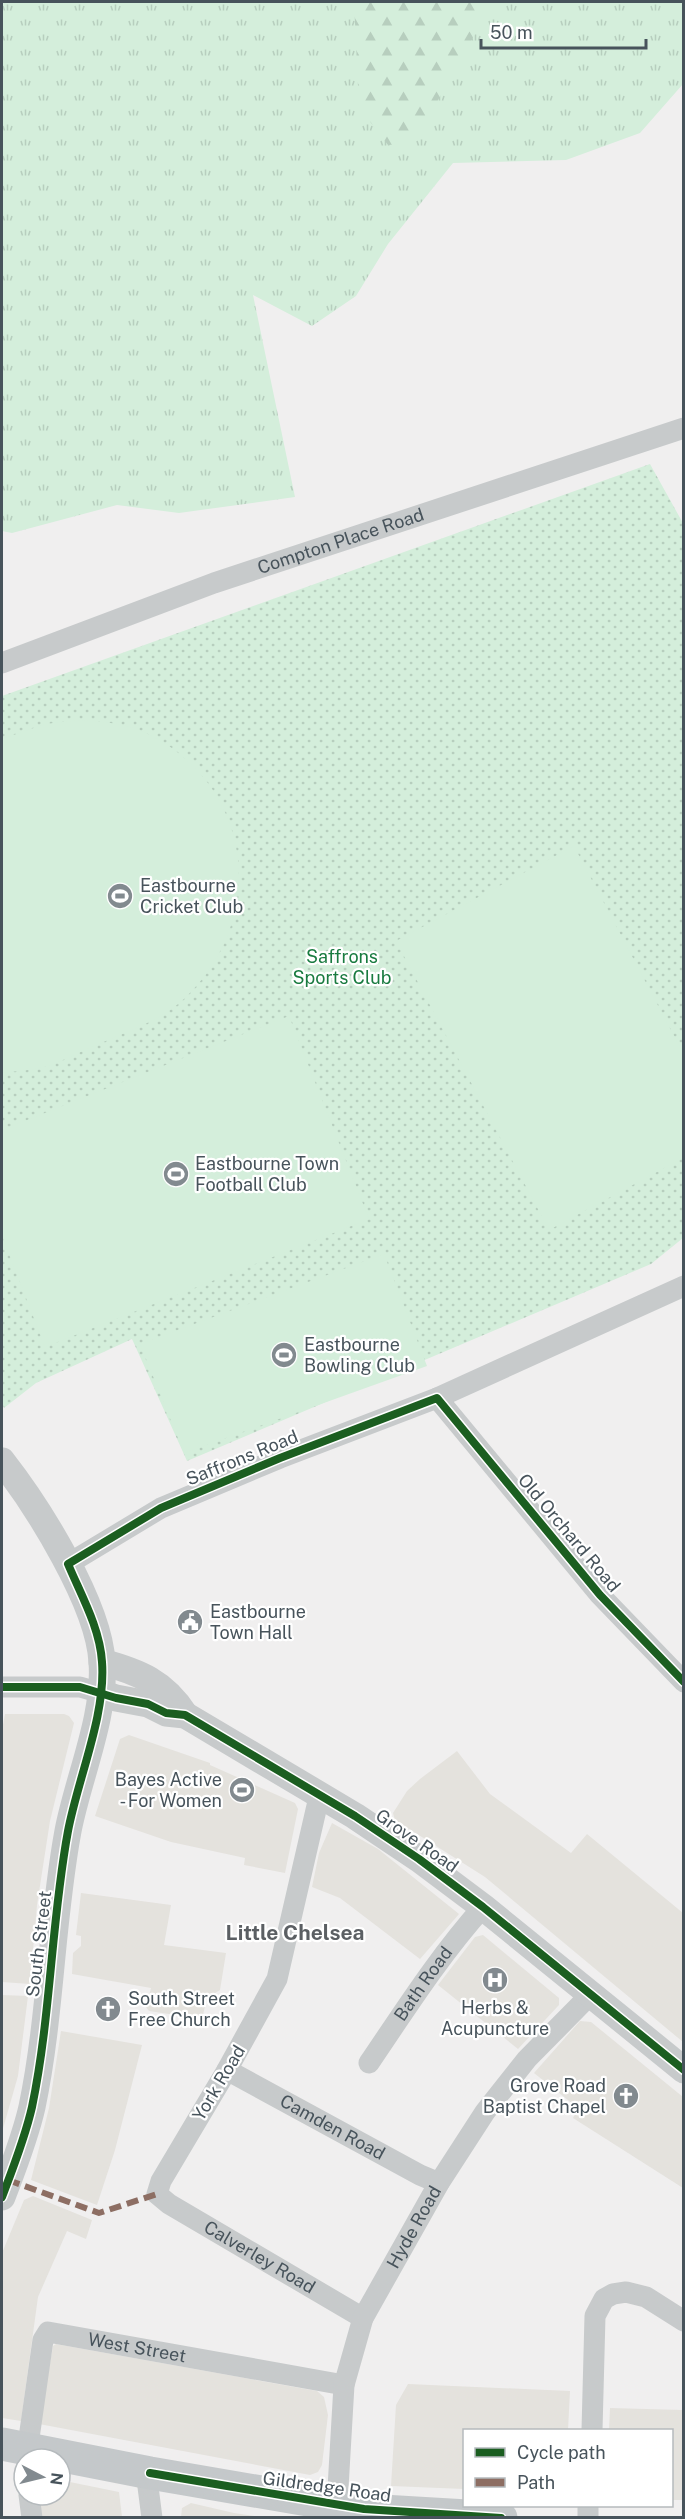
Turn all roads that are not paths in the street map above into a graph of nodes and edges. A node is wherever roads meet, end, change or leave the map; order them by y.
1 (684, 428) edge
2 (2, 663) edge
3 (684, 1286) edge
4 (437, 1398) junction
5 (2, 1461) edge
6 (68, 1564) junction
7 (102, 1662) junction
8 (684, 1682) edge
9 (2, 1687) edge
10 (101, 1693) junction
11 (185, 1715) junction
12 (319, 1797) junction
13 (483, 1907) junction
14 (591, 1995) junction
15 (369, 2063) dead end
16 (227, 2070) junction
17 (684, 2070) edge
18 (439, 2183) junction
19 (157, 2193) joint
20 (2, 2197) edge
21 (363, 2318) junction
22 (684, 2321) edge
23 (344, 2385) junction
24 (592, 2429) edge
25 (19, 2447) edge
26 (72, 2459) edge
27 (150, 2473) junction
28 (337, 2505) junction
29 (382, 2514) edge
30 (152, 2517) edge
31 (472, 2517) edge
32 (501, 2517) edge

1 - 2 street, Compton Place Road
3 - 4 street, Saffrons Road
4 - 6 street, Saffrons Road
4 - 8 street, Old Orchard Road
5 - 6 street, South Street
6 - 7 street, South Street
7 - 10 street, South Street
7 - 11 street, Grove Road
9 - 10 street
10 - 11 street, Grove Road
10 - 20 street, South Street
11 - 12 street, Grove Road
12 - 13 street, Grove Road
12 - 16 street, York Road
13 - 14 street, Grove Road
13 - 15 street, Bath Road
14 - 17 street, Grove Road
14 - 18 street, Hyde Road
16 - 18 street, Camden Road
16 - 19 street, York Road
18 - 21 street, Hyde Road
19 - 21 street, Calverley Road
21 - 23 street, Hyde Road
22 - 24 street
23 - 25 street, West Street
23 - 28 street, Hyde Road
26 - 27 main road, Gildredge Road
27 - 28 main road, Gildredge Road
27 - 30 street
28 - 29 main road, Gildredge Road
29 - 31 main road, Gildredge Road
31 - 32 main road, Gildredge Road

